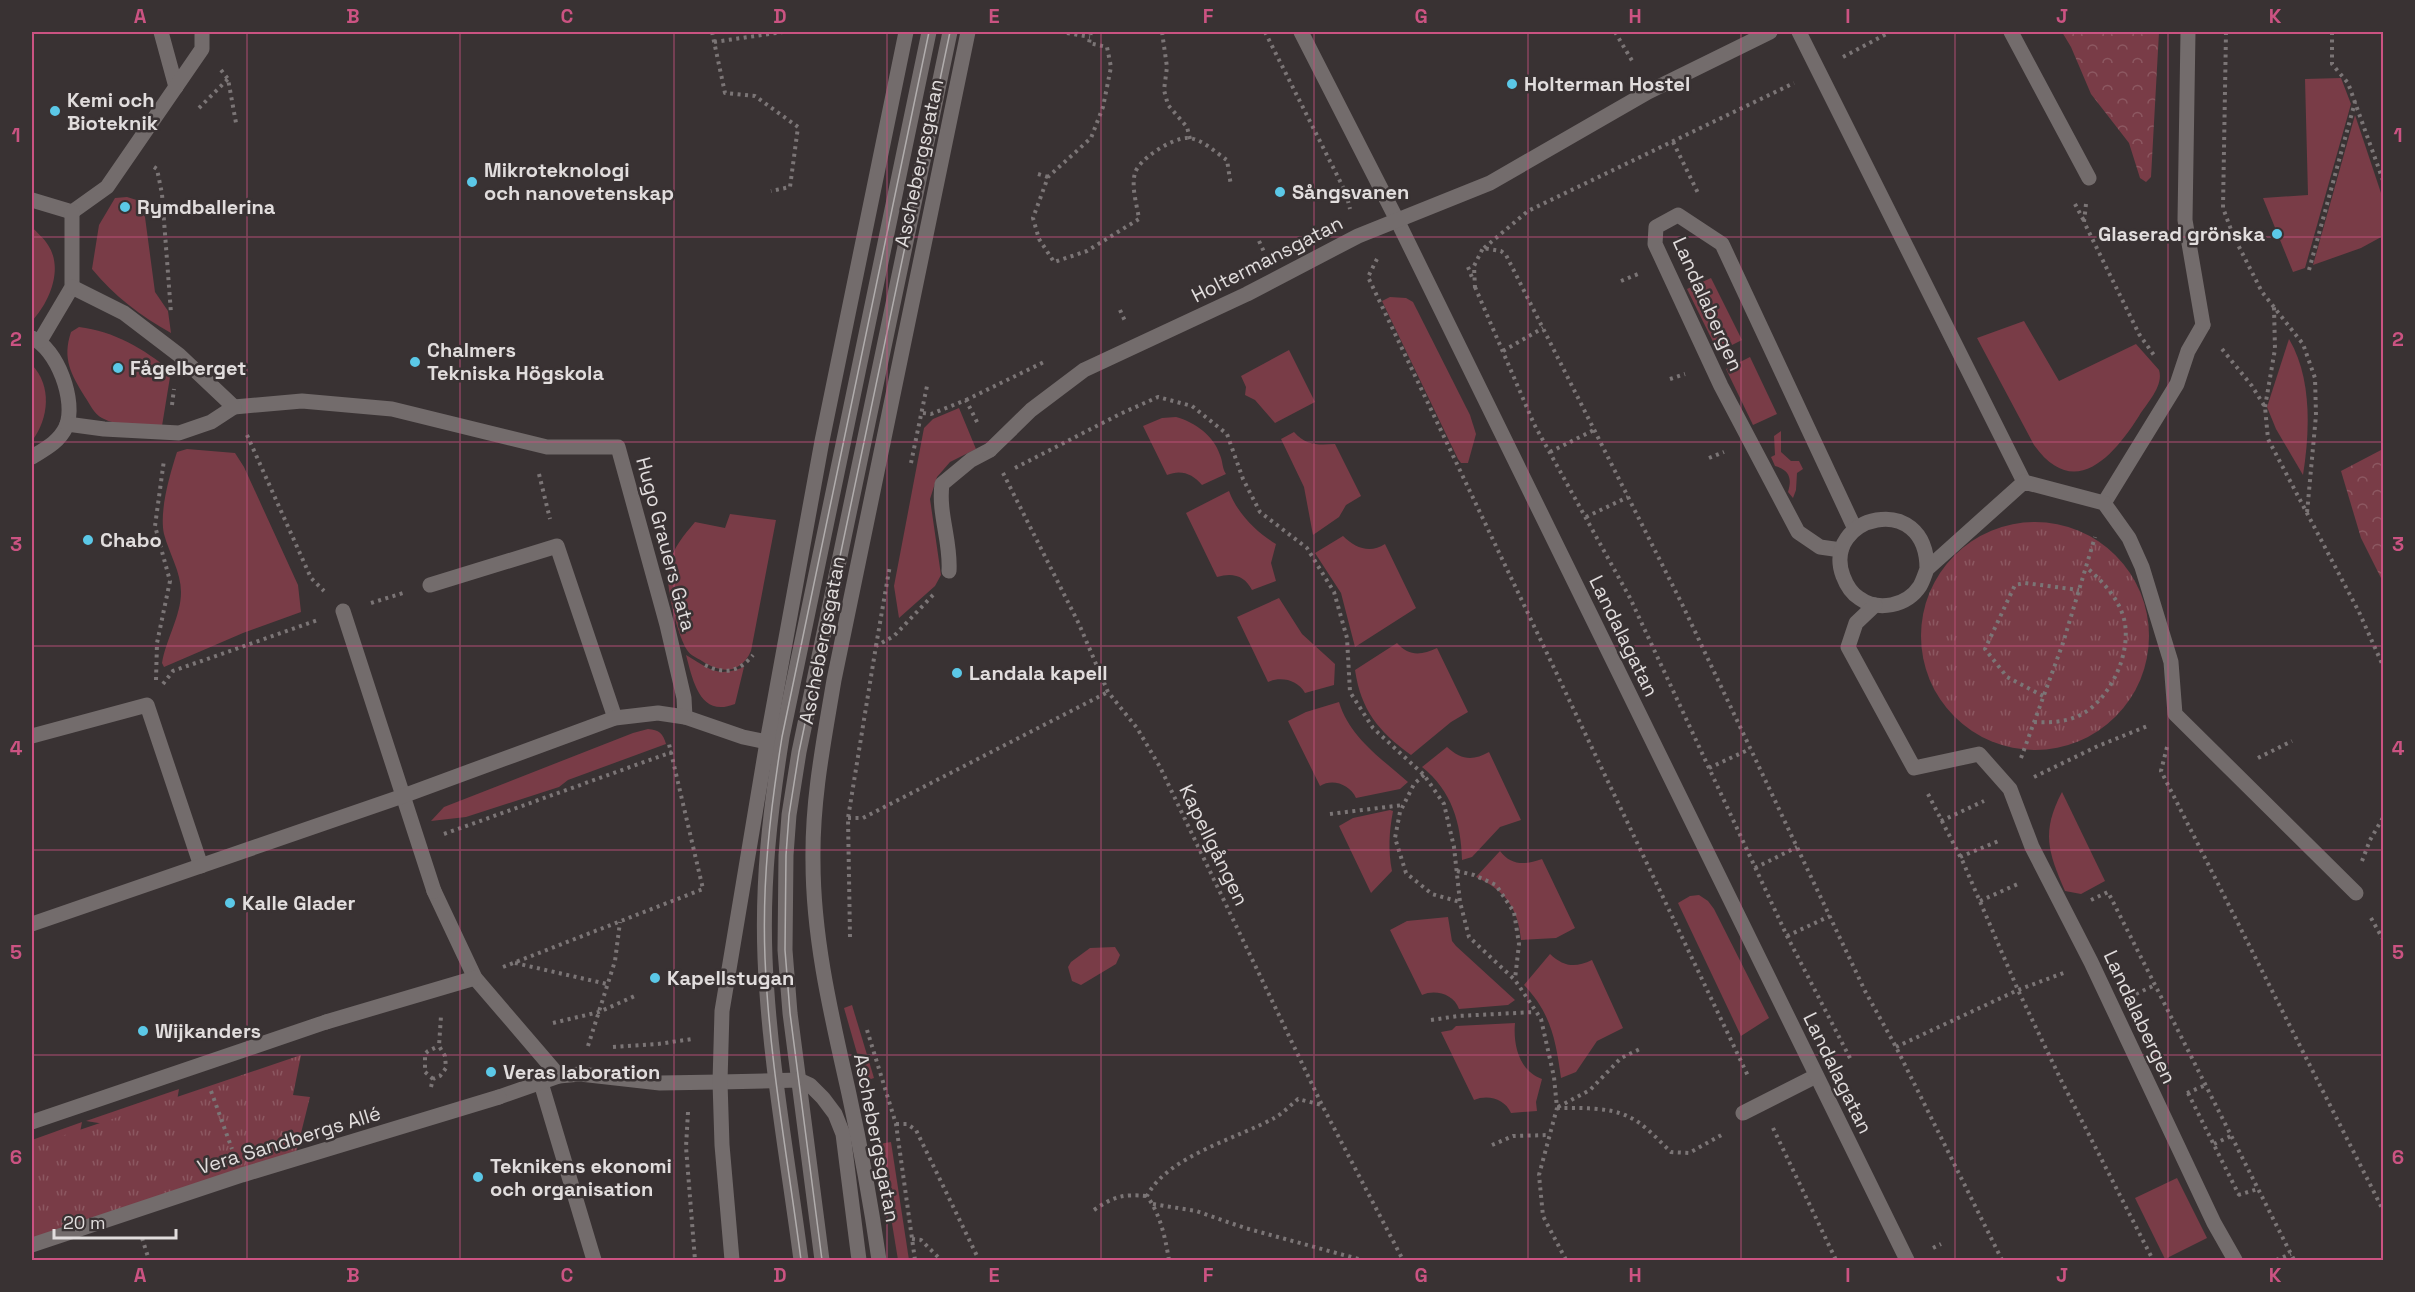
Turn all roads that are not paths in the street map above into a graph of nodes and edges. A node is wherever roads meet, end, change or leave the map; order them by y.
1 (160, 32) edge
2 (202, 32) edge
3 (906, 32) edge
4 (929, 32) edge
5 (950, 32) edge
6 (968, 32) edge
7 (1301, 32) edge
8 (1770, 32) edge
9 (1800, 32) edge
10 (2011, 32) edge
11 (2188, 32) edge
12 (176, 87) junction
13 (2089, 178) road end
14 (32, 200) edge
15 (72, 212) junction
16 (1397, 220) junction
17 (72, 287) junction
18 (36, 339) edge
19 (234, 407) junction
20 (67, 424) junction
21 (32, 457) edge
22 (2024, 482) junction
23 (2104, 503) junction
24 (1855, 529) junction
25 (1841, 550) junction
26 (1927, 569) junction
27 (949, 571) road end
28 (430, 585) road end
29 (1875, 605) junction
30 (343, 611) road end
31 (615, 717) junction
32 (685, 717) junction
33 (32, 736) edge
34 (767, 742) junction
35 (403, 796) junction
36 (201, 866) junction
37 (2356, 892) dead end
38 (32, 924) edge
39 (475, 978) junction
40 (559, 1076) junction
41 (1816, 1076) junction
42 (799, 1080) junction
43 (777, 1081) junction
44 (720, 1082) junction
45 (541, 1083) junction
46 (1743, 1113) dead end
47 (32, 1122) edge
48 (32, 1245) edge
49 (594, 1260) edge
50 (732, 1260) edge
51 (801, 1260) edge
52 (822, 1260) edge
53 (860, 1260) edge
54 (879, 1260) edge
55 (1907, 1260) edge
56 (2235, 1260) edge

1 - 12 street
2 - 12 street
3 - 34 street, Aschebergsgatan
4 - 43 street
5 - 42 street
6 - 54 street, Aschebergsgatan
7 - 16 street, Landalagatan
8 - 16 street, Holtermansgatan
9 - 22 street
10 - 13 street
11 - 23 street
12 - 15 street
14 - 15 street
15 - 17 street
16 - 27 street, Holtermansgatan
16 - 41 street, Landalagatan
17 - 18 street
17 - 19 street
18 - 20 street
19 - 20 street
19 - 32 street, Hugo Grauers Gata
20 - 21 street
22 - 23 street
22 - 26 street
23 - 37 street
24 - 25 street
24 - 25 street, Landalabergen
24 - 26 street
25 - 29 street
26 - 29 street
28 - 31 street
29 - 56 street, Landalabergen
30 - 35 street
31 - 32 street
31 - 35 street
32 - 34 street
33 - 36 street
34 - 44 street, Aschebergsgatan
35 - 36 street
35 - 39 street
36 - 38 street
39 - 40 street
39 - 47 street
40 - 44 street, Vera Sandbergs Allé
40 - 45 street, Vera Sandbergs Allé
41 - 46 street
41 - 55 street, Landalagatan
42 - 43 street
42 - 52 street
42 - 53 street, Aschebergsgatan
43 - 44 street
43 - 51 street
44 - 50 street, Aschebergsgatan
45 - 48 street, Vera Sandbergs Allé
45 - 49 street

